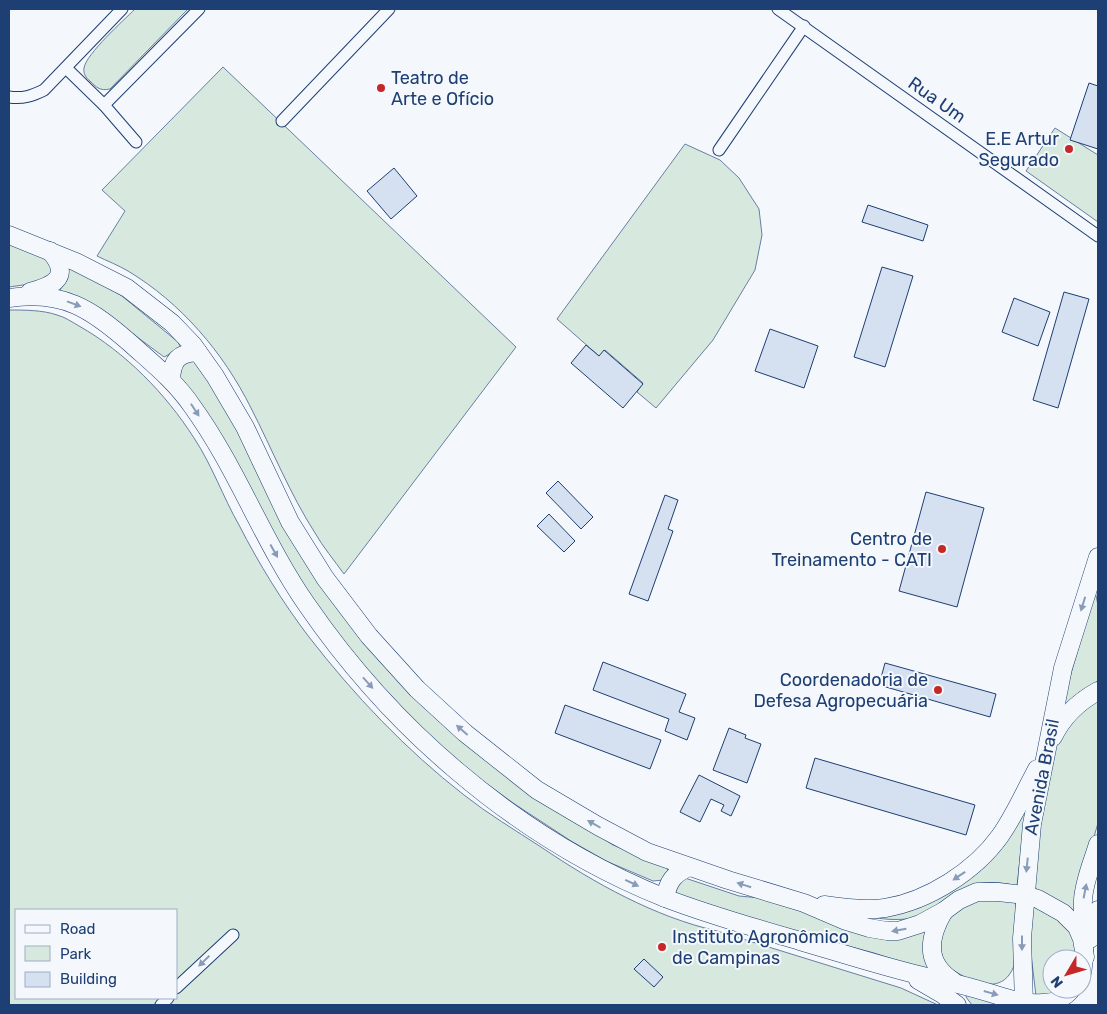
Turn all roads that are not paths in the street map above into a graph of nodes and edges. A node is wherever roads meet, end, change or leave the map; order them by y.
1 (122, 9) edge
2 (199, 9) edge
3 (390, 9) edge
4 (778, 9) edge
5 (804, 26) junction
6 (66, 68) junction
7 (9, 97) edge
8 (104, 105) junction
9 (282, 121) dead end
10 (136, 142) dead end
11 (719, 150) dead end
12 (9, 230) edge
13 (9, 235) edge
14 (1098, 236) edge
15 (26, 242) junction
16 (50, 251) junction
17 (11, 298) edge
18 (198, 352) junction
19 (171, 380) junction
20 (1098, 557) edge
21 (1098, 691) edge
22 (1045, 752) junction
23 (1098, 844) edge
24 (689, 867) junction
25 (1025, 895) junction
26 (665, 898) junction
27 (804, 903) junction
28 (1098, 910) edge
29 (944, 911) junction
30 (233, 935) dead end
31 (1083, 949) edge
32 (1084, 949) edge
33 (1088, 949) edge
34 (903, 972) junction
35 (958, 984) junction
36 (178, 986) edge
37 (1062, 999) edge
38 (1024, 1004) edge
39 (958, 1005) edge

1 - 6 street
2 - 8 street
3 - 9 street
4 - 5 street, Rua Um
5 - 11 street
5 - 14 street, Rua Um
6 - 7 street
6 - 8 street
8 - 10 street
12 - 15 street
13 - 15 main road
15 - 16 main road
16 - 17 main road
16 - 18 main road
17 -> 19 main road
18 - 19 main road
24 -> 18 main road
19 -> 26 main road
20 -> 22 main road, Avenida Brasil
21 - 22 main road
22 -> 25 main road, Avenida Brasil
22 -> 27 main road
32 -> 23 main road
24 - 26 main road
27 -> 24 main road
25 - 29 main road
25 - 31 main road
25 -> 38 main road, Avenida Brasil
26 - 34 main road
29 -> 27 main road
28 - 33 main road
29 - 35 main road
30 -> 36 street
34 - 35 main road
34 - 39 main road
35 -> 38 main road
37 - 38 main road

